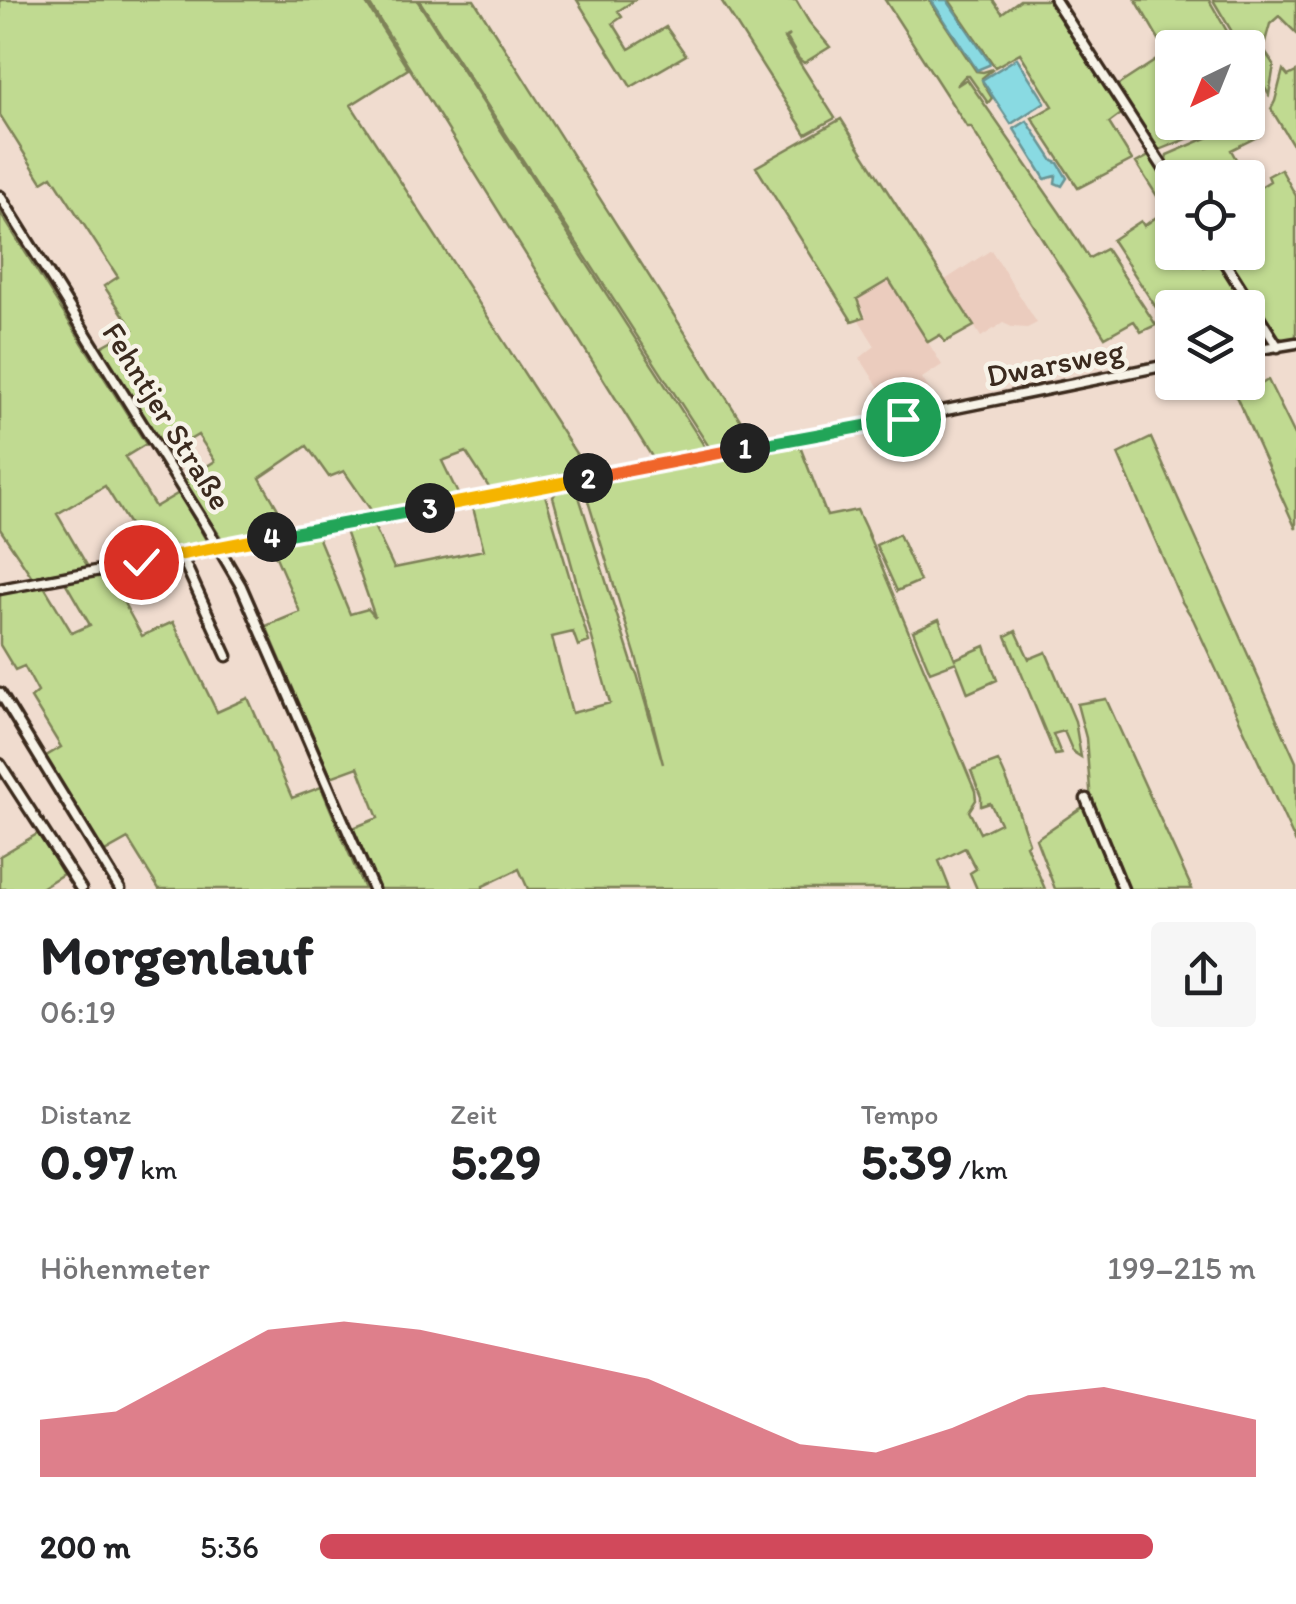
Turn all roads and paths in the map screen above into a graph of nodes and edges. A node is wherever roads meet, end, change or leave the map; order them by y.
1 (1056, 0) edge
2 (1159, 160) edge
3 (0, 196) edge
4 (1229, 270) edge
5 (1296, 343) edge
6 (1278, 346) junction
7 (1265, 349) edge
8 (1155, 367) edge
9 (219, 547) junction
10 (181, 554) junction
11 (0, 589) edge
12 (228, 656) dead end
13 (0, 693) edge
14 (0, 764) edge
15 (1086, 798) dead end
16 (119, 888) edge
17 (81, 889) edge
18 (373, 889) edge
19 (1123, 889) edge

1 - 2 street
3 - 9 street, Fehntjer Straße
4 - 6 street
5 - 6 street
6 - 7 street
8 - 9 street, Dwarsweg
9 - 10 street, Dwarsweg
9 - 18 street, Fehntjer Straße
10 - 11 street, Dwarsweg
10 - 12 street
13 - 16 street
14 - 17 street
15 - 19 street

